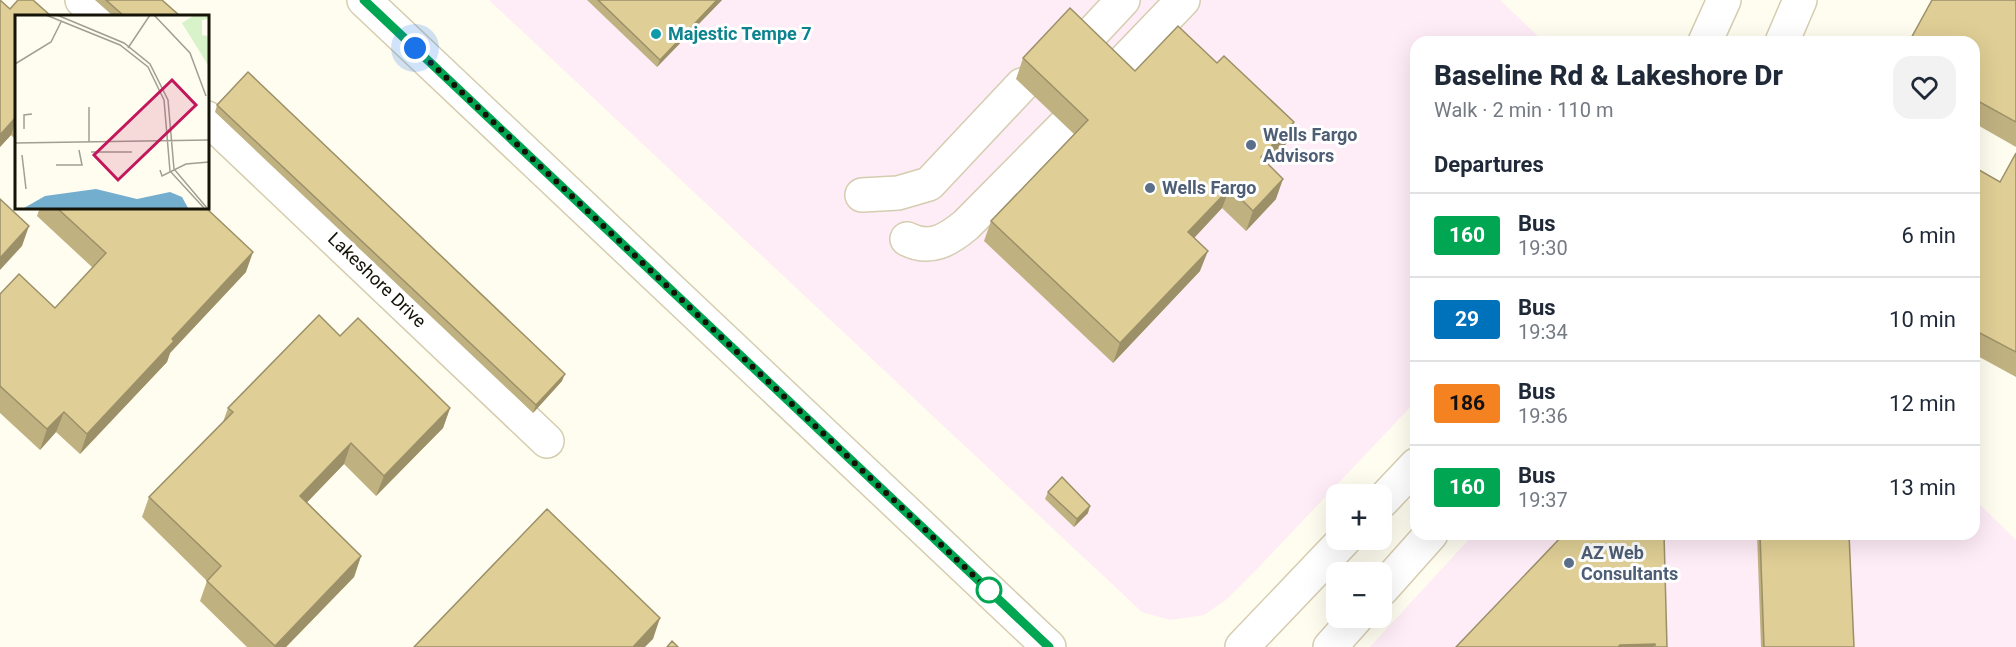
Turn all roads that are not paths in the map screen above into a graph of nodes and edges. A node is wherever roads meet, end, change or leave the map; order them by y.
1 (82, 0) edge
2 (364, 0) edge
3 (1102, 0) edge
4 (1123, 0) edge
5 (1153, 0) edge
6 (1183, 0) edge
7 (1724, 0) edge
8 (1800, 0) edge
9 (99, 15) edge
10 (1708, 36) edge
11 (1785, 36) edge
12 (1089, 54) junction
13 (208, 119) edge
14 (884, 217) joint
15 (547, 441) dead end
16 (1410, 471) edge
17 (1392, 490) edge
18 (1426, 540) edge
19 (1334, 550) edge
20 (1392, 578) edge
21 (1347, 628) edge
22 (1049, 647) edge
23 (1242, 647) edge
24 (1330, 647) edge

1 - 9 main road
2 - 22 main road
3 - 12 main road
4 - 12 main road
5 - 12 main road
6 - 12 main road
7 - 10 main road
8 - 11 main road
13 - 15 main road, Lakeshore Drive
14 - 14 main road
16 - 17 main road
18 - 20 main road
19 - 23 main road
21 - 24 main road

